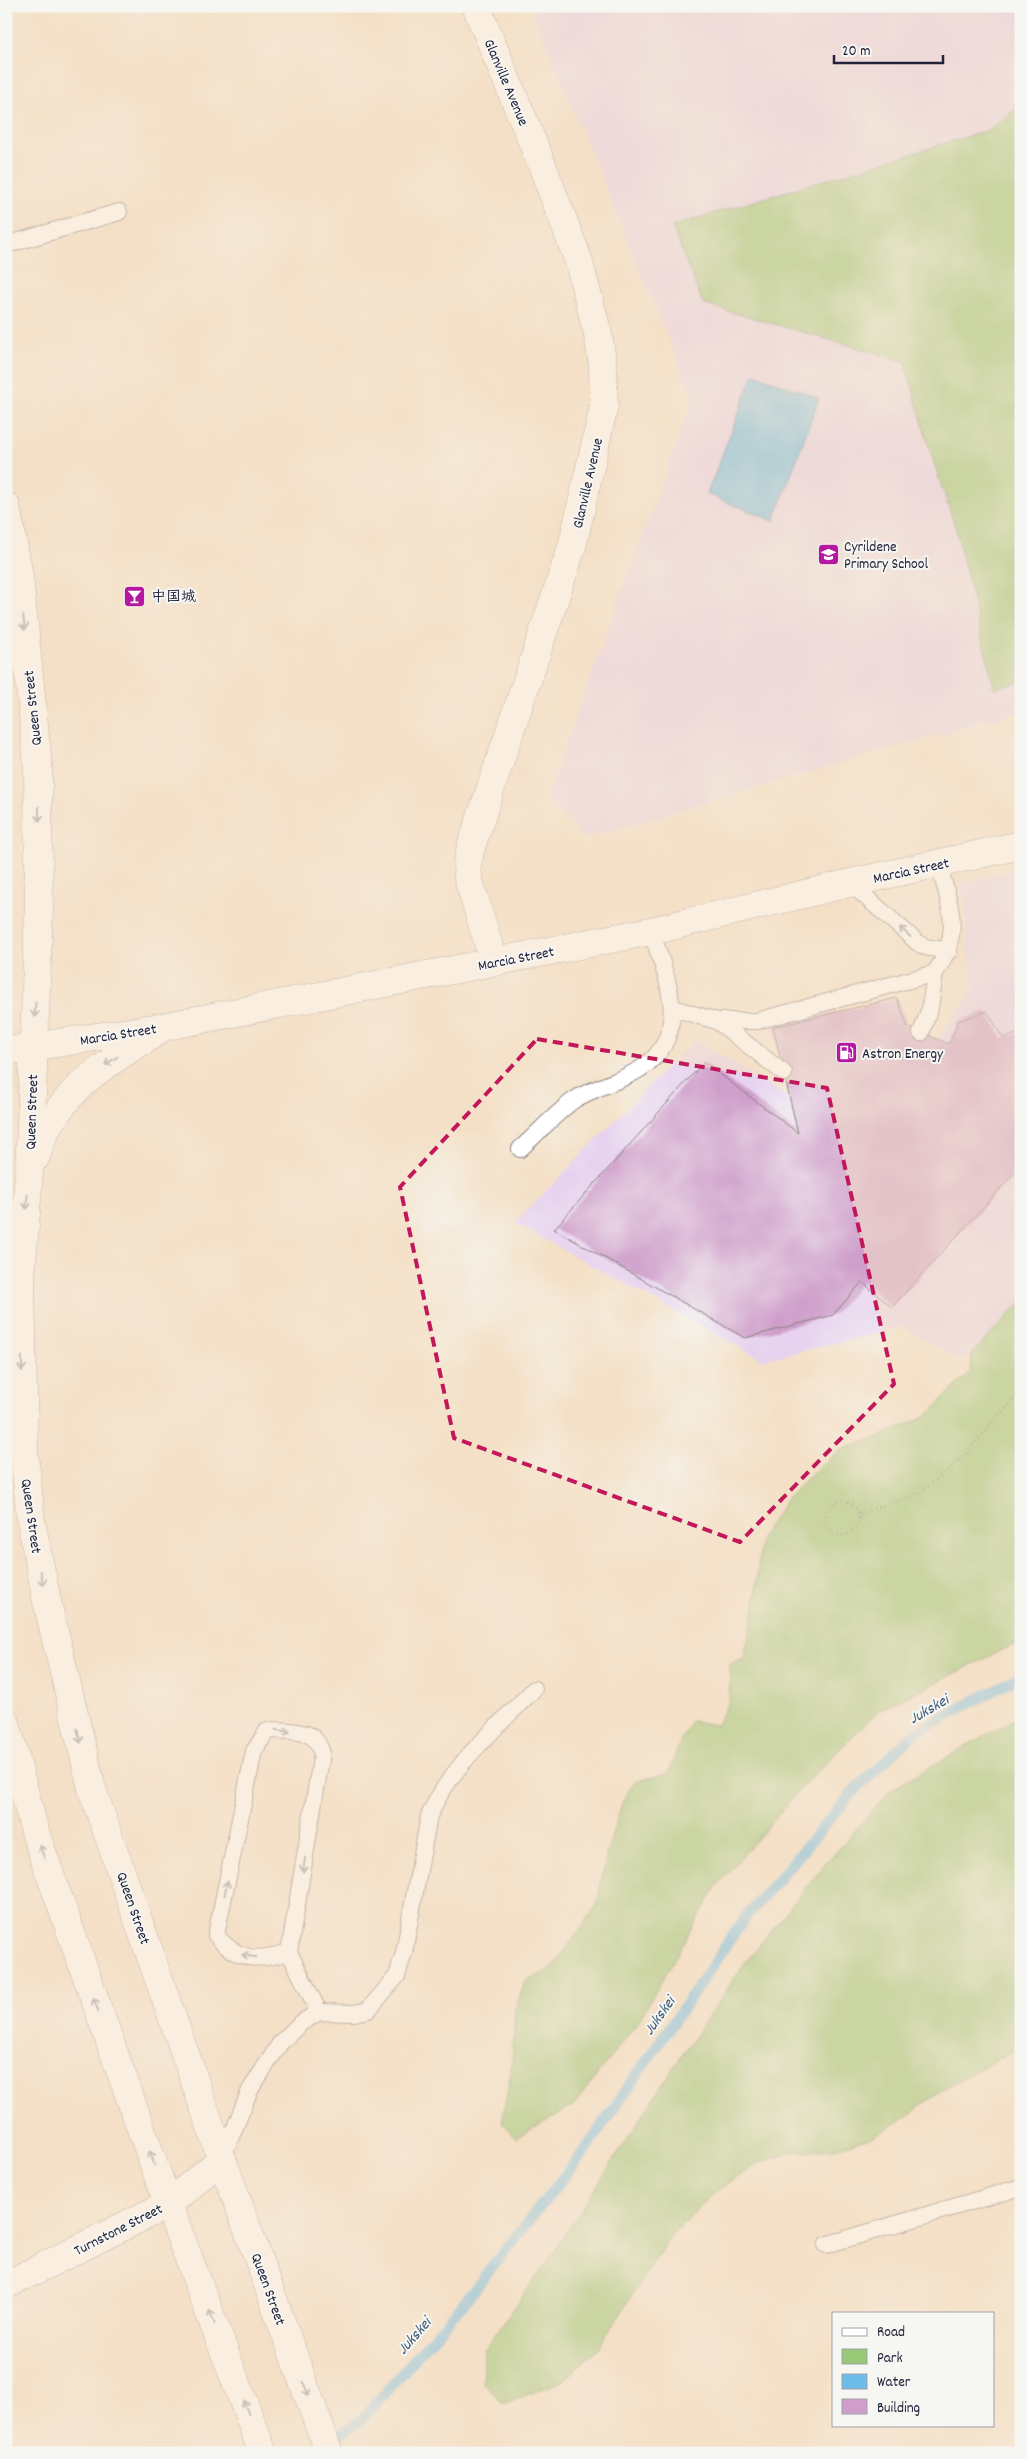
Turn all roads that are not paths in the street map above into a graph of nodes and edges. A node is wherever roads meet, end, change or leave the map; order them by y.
1 (476, 6) edge
2 (119, 212) dead end
3 (6, 245) edge
4 (6, 506) edge
5 (1021, 845) edge
6 (939, 864) junction
7 (850, 883) junction
8 (651, 931) junction
9 (949, 951) junction
10 (494, 962) junction
11 (935, 973) junction
12 (673, 1008) junction
13 (717, 1021) junction
14 (167, 1026) junction
15 (921, 1033) dead end
16 (34, 1047) junction
17 (6, 1051) edge
18 (784, 1073) dead end
19 (520, 1148) dead end
20 (29, 1173) junction
21 (534, 1689) dead end
22 (6, 1723) edge
23 (289, 1952) junction
24 (319, 2012) junction
25 (222, 2159) junction
26 (1021, 2187) edge
27 (168, 2204) junction
28 (826, 2245) dead end
29 (6, 2285) edge
30 (262, 2453) edge
31 (329, 2453) edge

1 - 10 main road, Glanville Avenue
2 - 3 lane
4 -> 16 main road, Queen Street
5 - 6 main road, Marcia Street
6 - 7 main road, Marcia Street
6 - 9 lane
7 - 8 main road, Marcia Street
9 -> 7 lane
8 - 10 main road, Marcia Street
8 - 12 lane
9 - 11 lane
10 - 14 main road, Marcia Street
11 - 13 lane
11 - 15 lane
12 - 13 lane
12 - 19 lane
13 - 18 lane
14 - 16 main road, Marcia Street
14 -> 20 main road
16 - 17 main road, Marcia Street
16 - 20 main road, Queen Street
20 -> 25 main road, Queen Street
21 - 24 lane
27 -> 22 main road
23 -> 23 lane
23 - 24 lane
24 - 25 lane
25 - 27 main road, Turnstone Street
25 -> 31 main road, Queen Street
26 - 28 lane
27 - 29 main road, Turnstone Street
30 -> 27 main road

